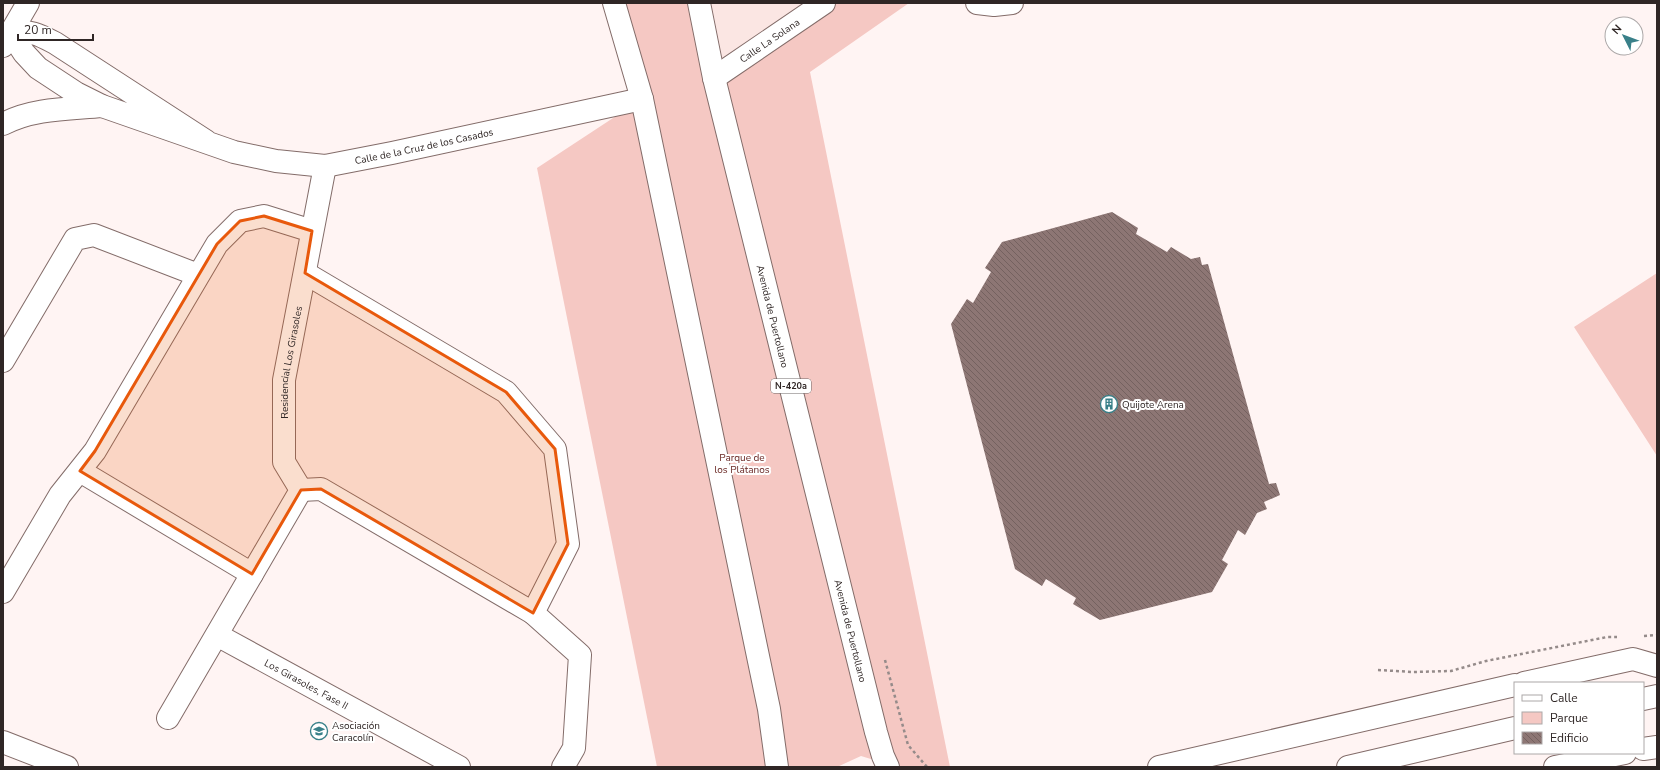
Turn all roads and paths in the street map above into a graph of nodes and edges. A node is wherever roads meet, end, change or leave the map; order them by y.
1 (28, 3) edge
2 (614, 3) edge
3 (698, 3) edge
4 (824, 3) edge
5 (978, 3) edge
6 (1012, 3) edge
7 (7, 39) edge
8 (714, 78) junction
9 (642, 99) junction
10 (102, 106) junction
11 (3, 124) edge
12 (206, 141) junction
13 (325, 166) junction
14 (312, 231) junction
15 (305, 273) junction
16 (198, 275) junction
17 (3, 361) edge
18 (80, 470) junction
19 (301, 490) junction
20 (252, 574) junction
21 (3, 592) edge
22 (533, 614) junction
23 (217, 635) junction
24 (1657, 635) edge
25 (1621, 636) dead end
26 (1643, 636) dead end
27 (1657, 666) edge
28 (1378, 670) dead end
29 (1529, 682) edge
30 (1514, 685) edge
31 (1657, 696) edge
32 (1644, 699) edge
33 (168, 718) dead end
34 (1514, 728) edge
35 (3, 742) edge
36 (1657, 746) edge
37 (1644, 749) edge
38 (1620, 754) edge
39 (67, 767) edge
40 (459, 767) edge
41 (563, 767) edge
42 (777, 767) edge
43 (888, 767) edge
44 (1159, 767) edge
45 (1348, 767) edge
46 (1555, 767) edge

1 - 7 main road
2 - 9 main road
3 - 8 main road, Avenida de Puertollano / N-420a
4 - 8 main road, Calle La Solana
5 - 6 main road
7 - 10 main road
7 - 12 main road
8 - 43 main road, Avenida de Puertollano / N-420a
9 - 13 main road, Calle de la Cruz de los Casados
9 - 42 main road
10 - 11 main road
10 - 12 main road
12 - 13 main road, Calle de la Cruz de los Casados
13 - 14 main road, Residencial Los Girasoles
14 - 15 main road, Residencial Los Girasoles
14 - 16 main road
15 - 19 main road, Residencial Los Girasoles
15 - 22 main road
16 - 17 main road
16 - 18 main road
18 - 20 main road
18 - 21 main road
19 - 20 main road
19 - 22 main road
20 - 23 main road
22 - 41 main road
23 - 33 main road
23 - 40 main road, Los Girasoles, Fase II
24 - 26 path
25 - 28 path
27 - 29 main road
30 - 44 main road
31 - 32 main road
34 - 45 main road
35 - 39 main road
36 - 37 main road
38 - 46 main road

